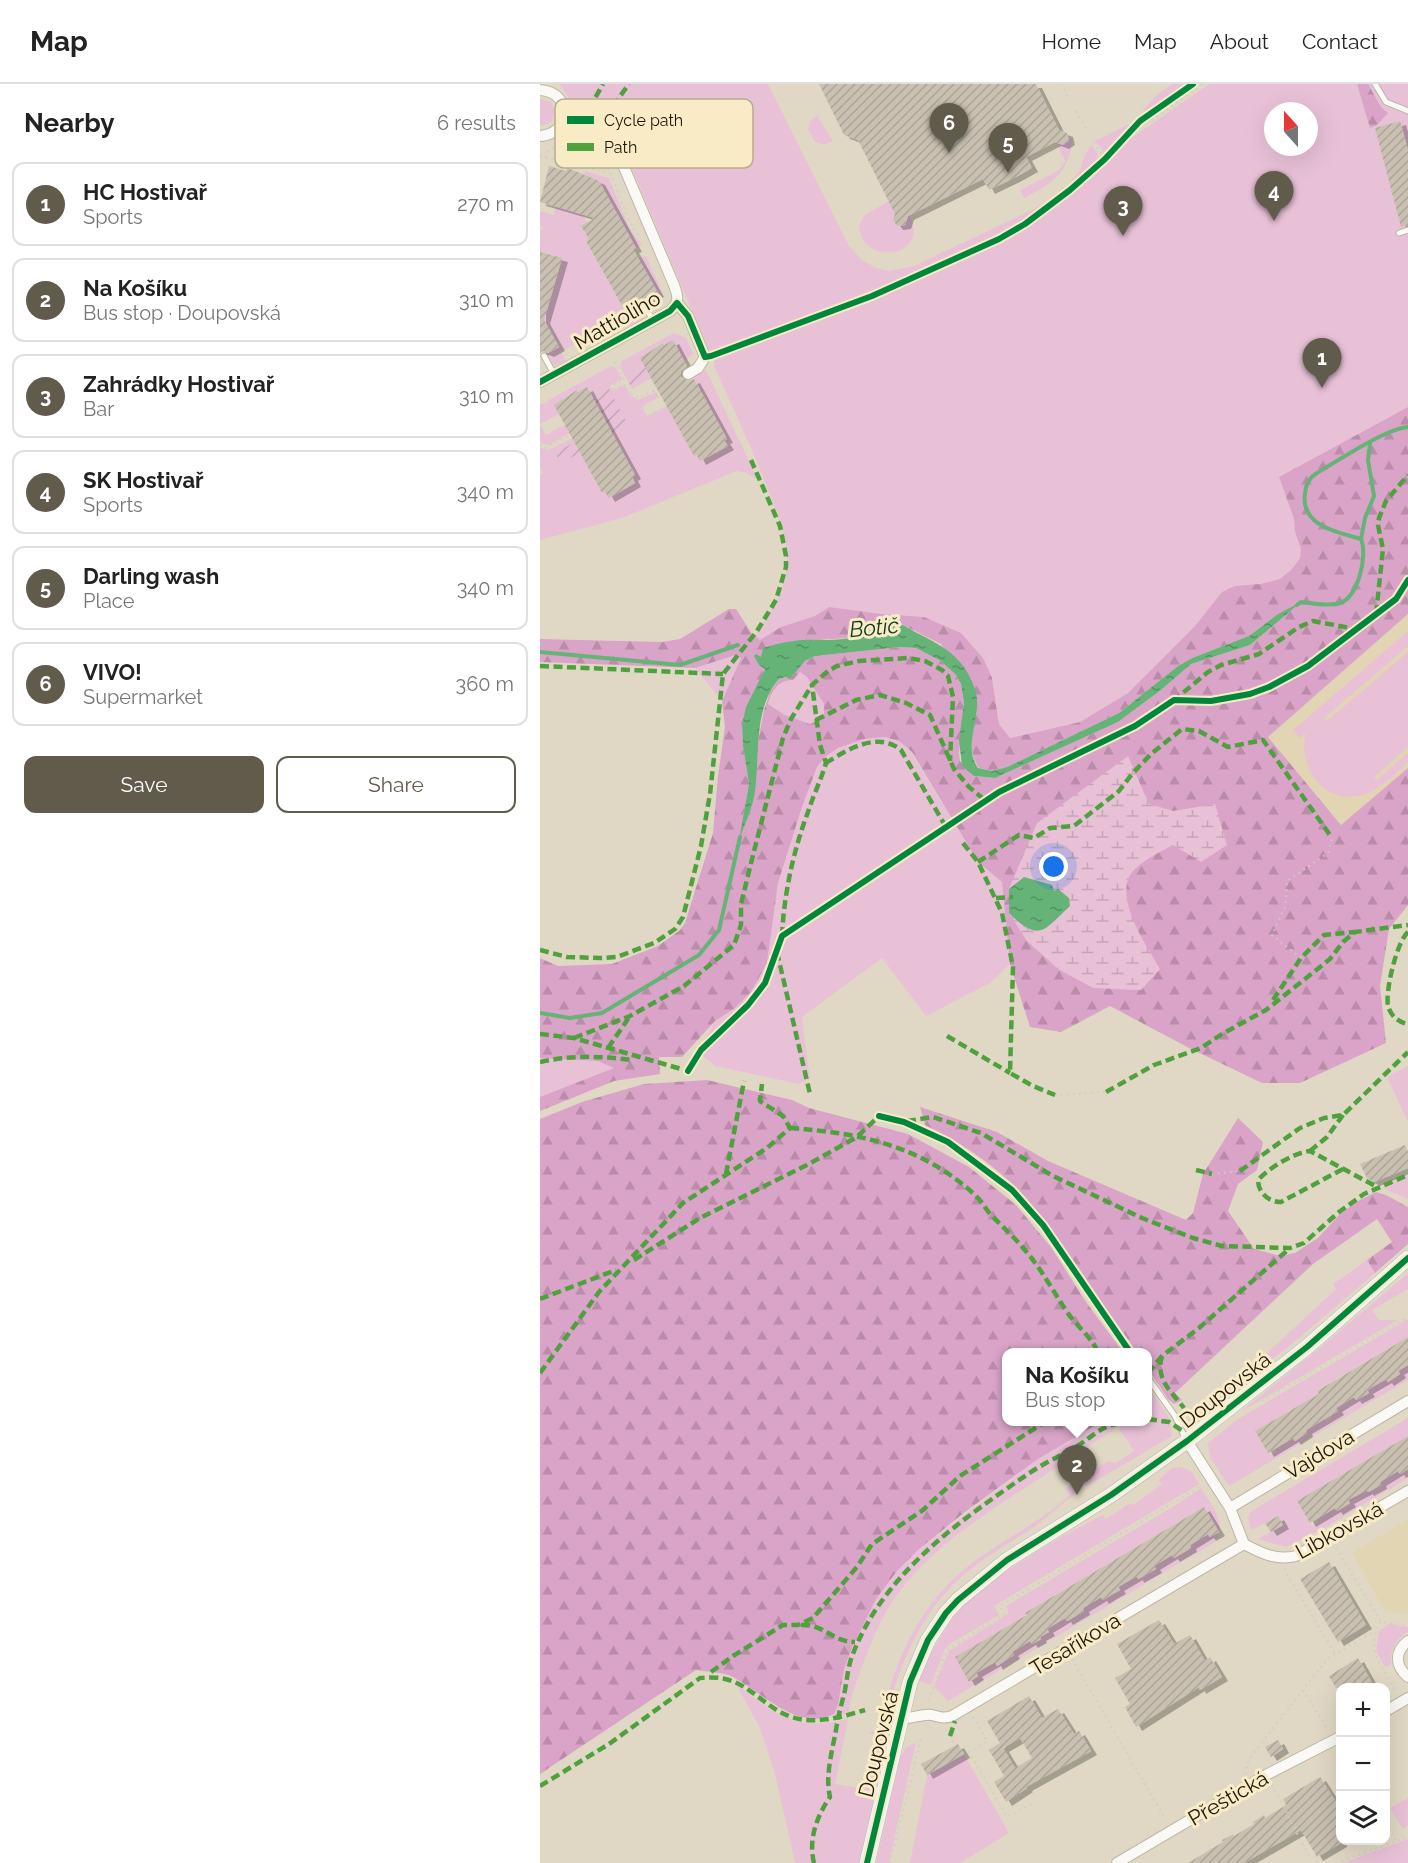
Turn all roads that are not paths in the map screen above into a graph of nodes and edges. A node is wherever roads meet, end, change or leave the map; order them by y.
1 (1376, 84) edge
2 (545, 88) edge
3 (560, 99) edge
4 (1408, 111) edge
5 (555, 132) edge
6 (540, 136) edge
7 (624, 168) edge
8 (1408, 230) edge
9 (1399, 232) dead end
10 (643, 302) dead end
11 (677, 303) junction
12 (653, 321) junction
13 (544, 356) dead end
14 (554, 374) junction
15 (688, 374) dead end
16 (540, 382) edge
17 (879, 1116) dead end
18 (1408, 1258) edge
19 (1127, 1348) edge
20 (1152, 1384) edge
21 (1408, 1401) edge
22 (1187, 1441) junction
23 (1408, 1491) edge
24 (1230, 1508) junction
25 (1244, 1544) junction
26 (1408, 1641) edge
27 (1408, 1677) edge
28 (1405, 1700) edge
29 (1390, 1709) edge
30 (900, 1718) junction
31 (1336, 1739) edge
32 (867, 1863) edge
33 (1117, 1863) edge

1 - 4 lane
2 - 3 street
5 - 6 street
7 - 11 street, Mattioliho
8 - 9 lane
10 - 12 lane
11 - 12 street, Mattioliho
11 - 15 street
12 - 14 street, Mattioliho
13 - 14 lane
14 - 16 street, Mattioliho
17 - 19 lane
18 - 22 street, Doupovská
20 - 22 lane
21 - 24 street, Vajdova
22 - 24 street
22 - 30 street, Doupovská
23 - 25 street, Libkovská
24 - 25 street
25 - 30 street, Tesaříkova
26 - 27 street
28 - 29 street
30 - 32 street, Doupovská
31 - 33 street, Přeštická

